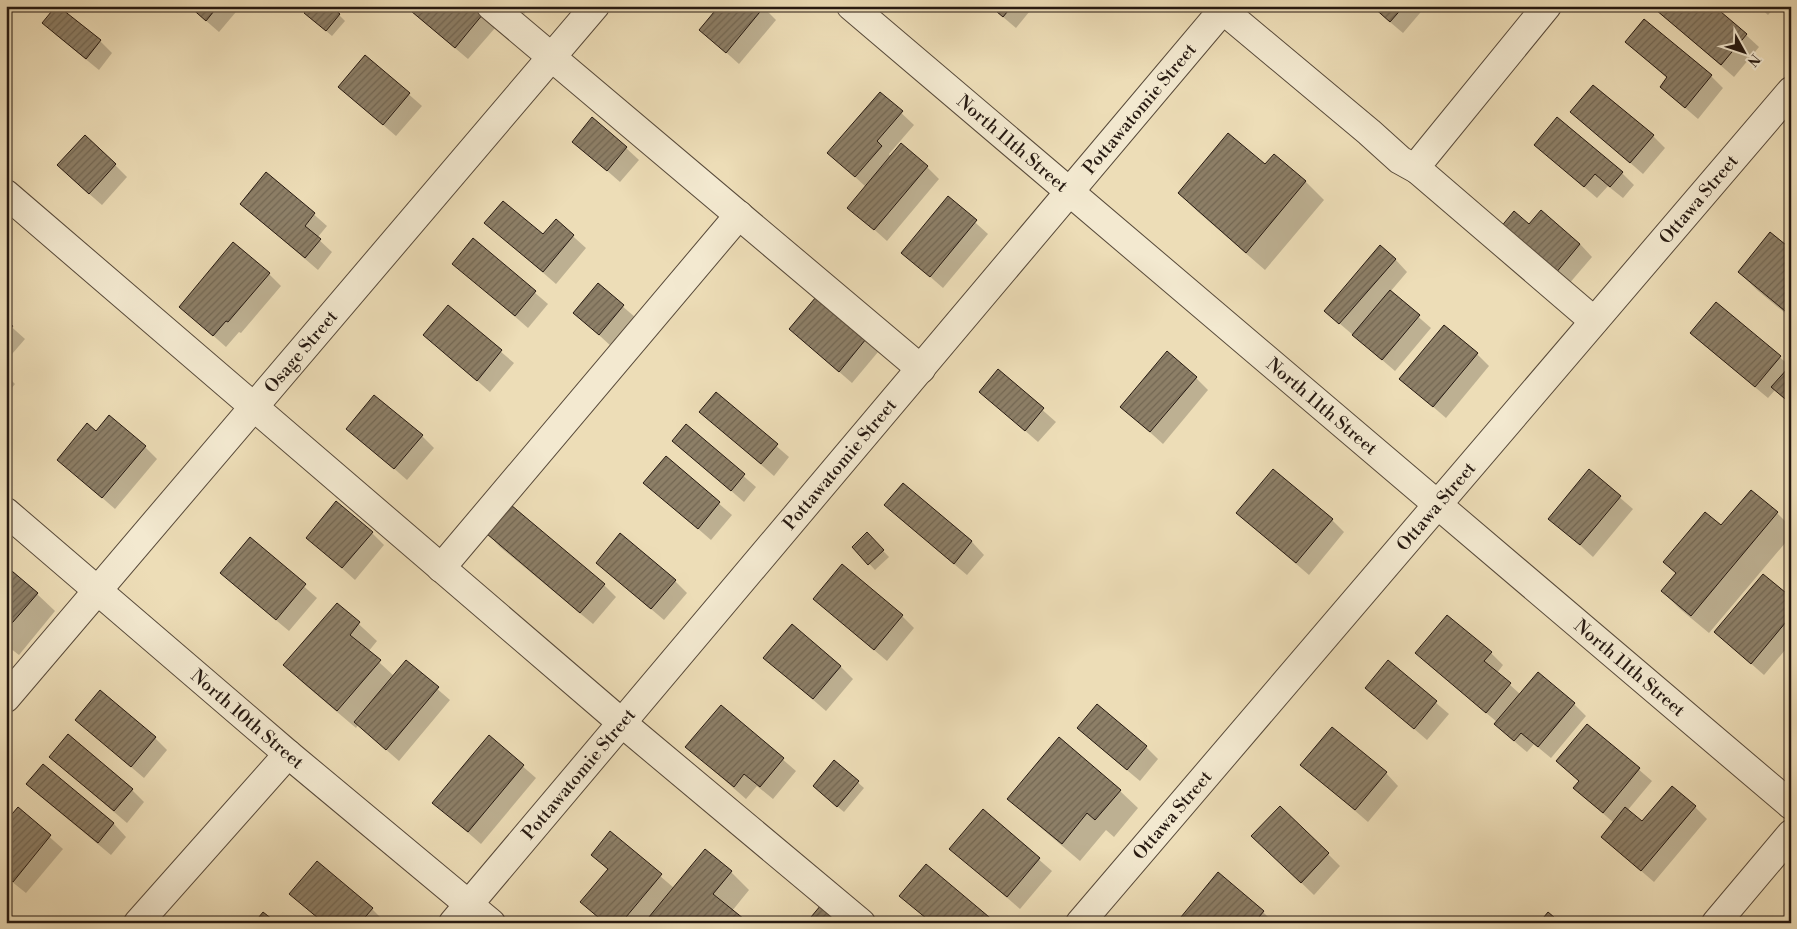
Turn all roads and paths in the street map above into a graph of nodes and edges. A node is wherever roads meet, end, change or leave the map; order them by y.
1 (491, 6) edge
2 (595, 6) edge
3 (851, 6) edge
4 (1547, 6) edge
5 (1225, 8) edge
6 (552, 57) junction
7 (1791, 91) edge
8 (1418, 170) junction
9 (1070, 193) junction
10 (6, 194) edge
11 (739, 216) junction
12 (1594, 321) junction
13 (921, 369) junction
14 (253, 407) junction
15 (1437, 503) junction
16 (6, 512) edge
17 (441, 568) junction
18 (96, 590) junction
19 (6, 698) edge
20 (622, 723) junction
21 (288, 754) junction
22 (1791, 805) edge
23 (1791, 834) edge
24 (460, 913) edge
25 (138, 923) edge
26 (491, 923) edge
27 (861, 923) edge
28 (1080, 923) edge
29 (1716, 923) edge

1 - 6 street
2 - 6 street, Osage Street
3 - 9 street, North 11th Street
4 - 8 street
5 - 8 street
5 - 9 street, Pottawatomie Street
6 - 11 street
6 - 14 street, Osage Street
7 - 12 street, Ottawa Street
8 - 12 street
9 - 13 street, Pottawatomie Street
9 - 15 street, North 11th Street
10 - 14 street
11 - 13 street
11 - 17 street
12 - 15 street, Ottawa Street
13 - 20 street, Pottawatomie Street
14 - 17 street
14 - 18 street, Osage Street
15 - 22 street, North 11th Street
15 - 28 street, Ottawa Street
16 - 18 street, North 10th Street
17 - 20 street
18 - 19 street, Osage Street
18 - 21 street, North 10th Street
20 - 24 street, Pottawatomie Street
20 - 27 street
21 - 24 street, North 10th Street
21 - 25 street
23 - 29 street
24 - 26 street, North 10th Street

